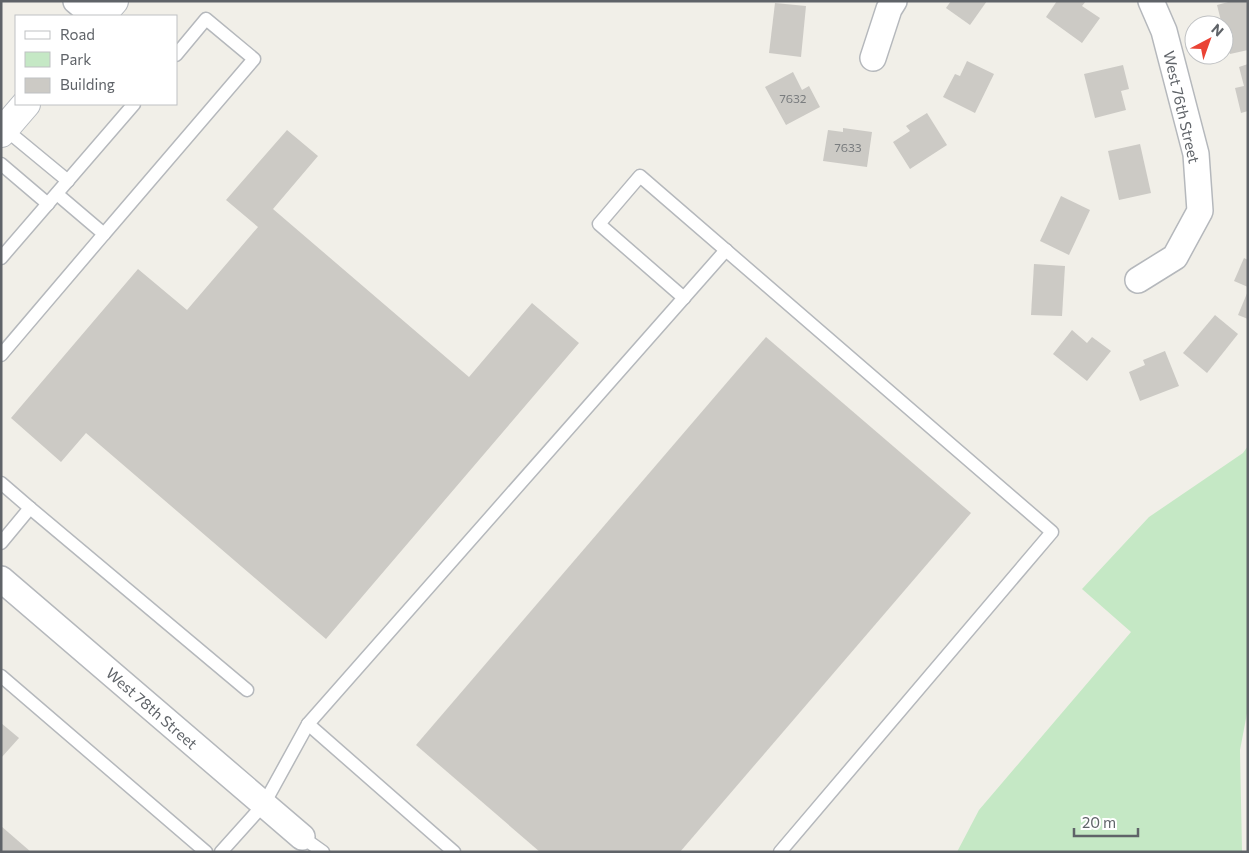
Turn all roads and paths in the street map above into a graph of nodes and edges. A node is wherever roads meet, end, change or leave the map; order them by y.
1 (76, 1) edge
2 (114, 1) edge
3 (894, 1) edge
4 (1151, 1) edge
5 (93, 15) edge
6 (102, 15) edge
7 (178, 52) edge
8 (873, 58) dead end
9 (25, 105) edge
10 (133, 105) edge
11 (3, 131) edge
12 (1, 164) edge
13 (68, 181) junction
14 (53, 199) junction
15 (104, 234) junction
16 (726, 250) junction
17 (1, 258) edge
18 (1138, 280) dead end
19 (684, 298) junction
20 (1, 355) edge
21 (1, 483) edge
22 (30, 508) junction
23 (1, 543) edge
24 (1, 579) edge
25 (1, 676) edge
26 (247, 690) dead end
27 (308, 724) junction
28 (264, 804) junction
29 (302, 837) joint
30 (206, 852) edge
31 (221, 852) edge
32 (323, 852) edge
33 (454, 852) edge
34 (780, 852) edge

1 - 5 street
2 - 6 street
3 - 8 street
4 - 18 street, West 76th Street
7 - 15 lane
9 - 11 street
10 - 13 lane
11 - 13 lane
12 - 14 lane
13 - 14 lane
14 - 15 lane
14 - 17 lane
15 - 20 lane
16 - 19 lane
16 - 19 lane
16 - 34 lane
19 - 27 lane
21 - 22 lane
22 - 23 lane
22 - 26 lane
24 - 28 street, West 78th Street
25 - 30 lane
27 - 28 lane
27 - 33 lane
28 - 29 street, West 78th Street
28 - 31 lane
29 - 32 lane

